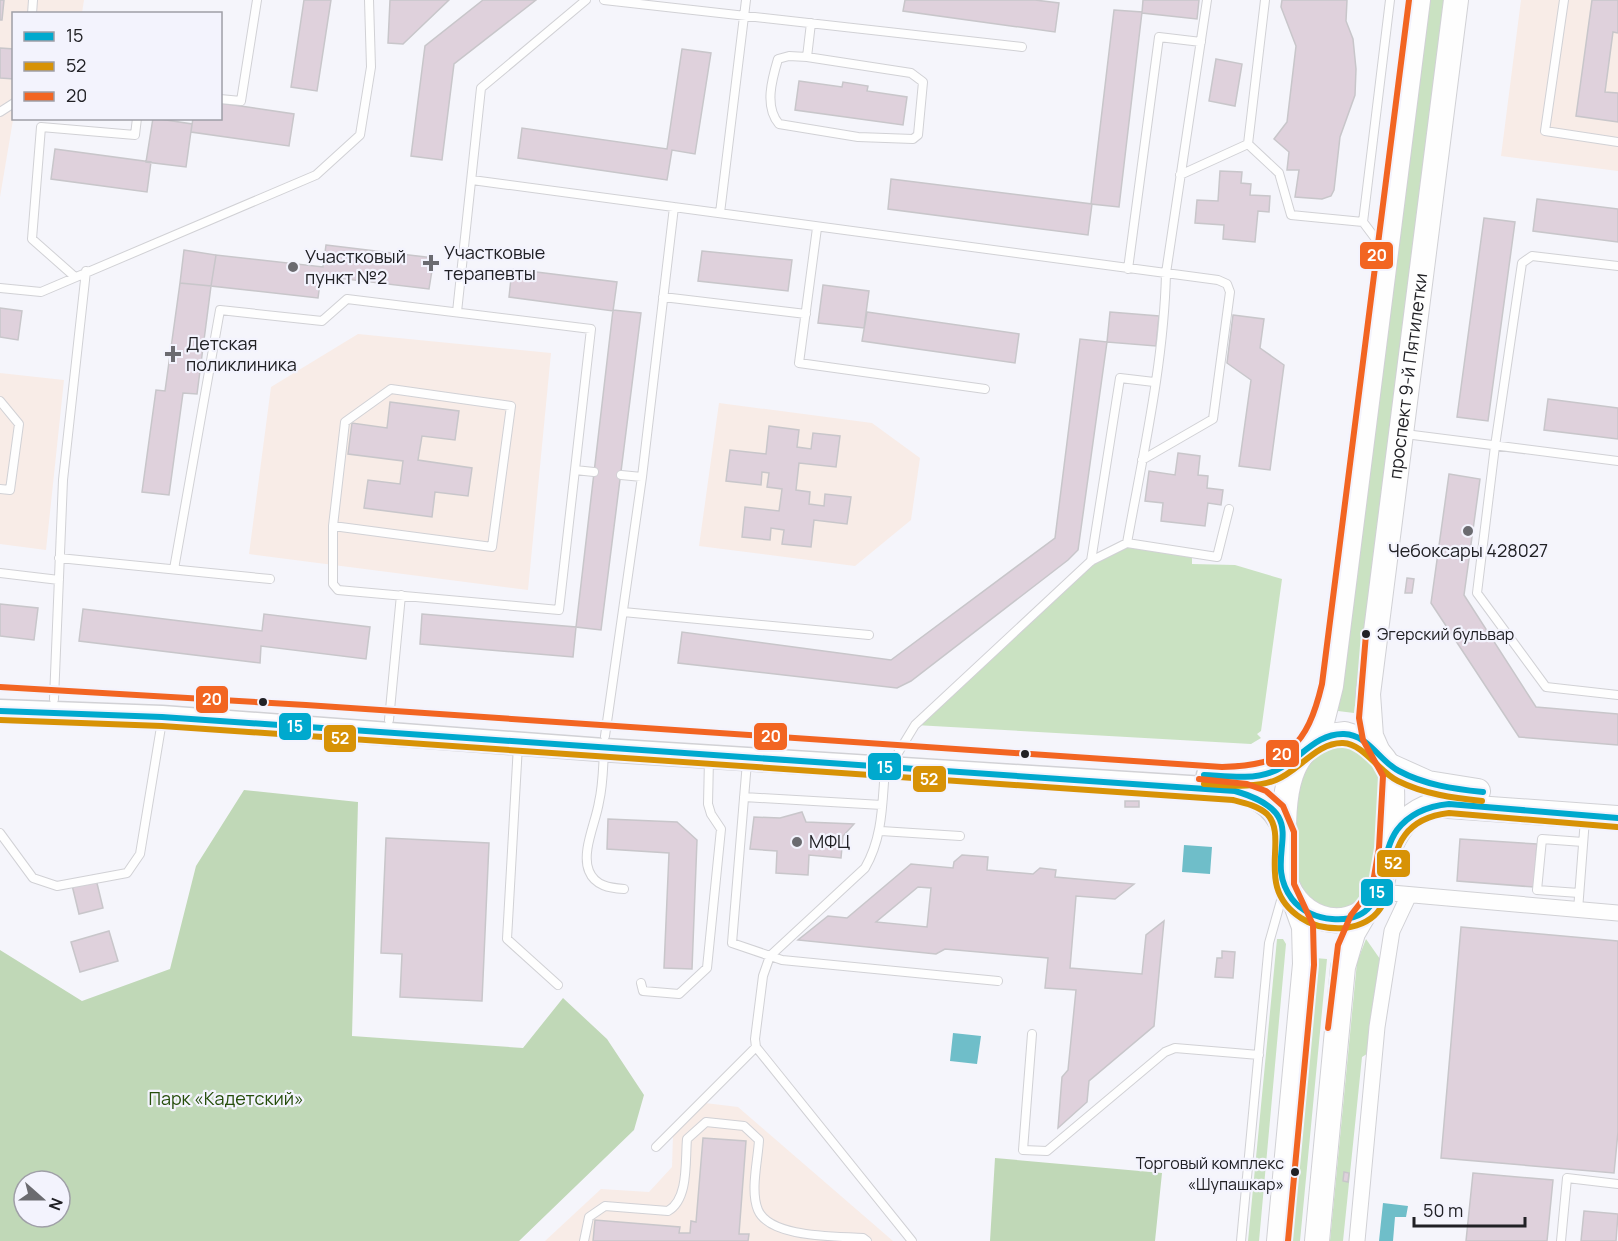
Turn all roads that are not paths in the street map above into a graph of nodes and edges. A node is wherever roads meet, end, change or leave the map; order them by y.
1 (257, 0) edge
2 (369, 0) edge
3 (586, 0) edge
4 (604, 0) edge
5 (746, 0) edge
6 (1207, 0) edge
7 (1265, 0) edge
8 (1390, 0) edge
9 (1418, 0) edge
10 (1456, 0) edge
11 (1564, 0) edge
12 (744, 15) junction
13 (811, 23) junction
14 (1201, 42) junction
15 (1022, 47) dead end
16 (807, 57) junction
17 (222, 99) edge
18 (137, 120) edge
19 (1618, 142) edge
20 (1248, 144) junction
21 (1180, 175) junction
22 (472, 180) junction
23 (674, 207) junction
24 (720, 213) junction
25 (1364, 222) junction
26 (817, 228) junction
27 (1386, 252) junction
28 (1618, 266) edge
29 (1128, 270) junction
30 (86, 272) junction
31 (1166, 273) junction
32 (75, 277) junction
33 (0, 288) edge
34 (663, 297) junction
35 (457, 312) junction
36 (806, 314) junction
37 (1154, 382) junction
38 (985, 389) dead end
39 (0, 401) edge
40 (1401, 433) junction
41 (1495, 446) junction
42 (1142, 460) junction
43 (1618, 462) edge
44 (575, 470) junction
45 (594, 472) dead end
46 (621, 475) dead end
47 (642, 477) junction
48 (0, 489) edge
49 (1229, 509) dead end
50 (333, 526) junction
51 (1127, 543) junction
52 (59, 558) junction
53 (1090, 561) junction
54 (174, 569) junction
55 (0, 573) edge
56 (270, 579) dead end
57 (59, 580) junction
58 (401, 596) junction
59 (623, 612) junction
60 (869, 635) dead end
61 (1618, 695) edge
62 (0, 696) edge
63 (53, 706) junction
64 (0, 711) edge
65 (162, 717) junction
66 (388, 727) junction
67 (604, 742) junction
68 (518, 743) junction
69 (710, 749) junction
70 (747, 751) junction
71 (1303, 752) junction
72 (1383, 759) junction
73 (891, 760) junction
74 (744, 797) junction
75 (1618, 803) edge
76 (882, 805) junction
77 (1585, 815) junction
78 (1618, 818) edge
79 (881, 831) junction
80 (1285, 832) junction
81 (0, 833) edge
82 (960, 836) dead end
83 (1583, 842) junction
84 (1388, 849) junction
85 (624, 889) dead end
86 (1579, 893) junction
87 (1290, 894) junction
88 (1408, 897) junction
89 (1374, 900) junction
90 (1578, 910) junction
91 (1618, 913) edge
92 (770, 956) junction
93 (998, 981) dead end
94 (641, 983) dead end
95 (558, 985) dead end
96 (1032, 1034) dead end
97 (756, 1047) junction
98 (1259, 1055) junction
99 (656, 1147) dead end
100 (1618, 1184) edge
101 (584, 1241) edge
102 (867, 1241) edge
103 (912, 1241) edge
104 (1242, 1241) edge
105 (1278, 1241) edge
106 (1317, 1241) edge
107 (1357, 1241) edge
108 (1561, 1241) edge

1 - 17 lane
2 - 30 lane
3 - 22 lane
4 - 12 lane
5 - 12 lane
6 - 14 lane
7 - 20 lane
8 - 25 lane
9 - 27 main road, проспект 9-й Пятилетки
10 - 40 main road, проспект 9-й Пятилетки
11 - 19 lane
12 - 13 lane
12 - 24 lane
13 - 15 lane
13 - 16 lane
14 - 21 lane
14 - 29 lane
16 - 16 lane
18 - 32 lane
20 - 21 lane
20 - 25 lane
21 - 31 lane
22 - 23 lane
22 - 35 lane
23 - 24 lane
23 - 34 lane
24 - 26 lane
25 - 27 lane
26 - 29 lane
26 - 36 lane
27 - 71 main road, проспект 9-й Пятилетки
28 - 41 lane
29 - 31 lane
30 - 32 lane
30 - 52 lane
31 - 37 lane
31 - 42 lane
32 - 33 lane
34 - 36 lane
34 - 47 lane
35 - 44 lane
35 - 54 lane
36 - 38 lane
37 - 42 lane
37 - 53 lane
39 - 48 lane
40 - 41 lane
40 - 72 main road, проспект 9-й Пятилетки
41 - 43 lane
41 - 61 lane
42 - 51 lane
44 - 45 lane
44 - 58 lane
46 - 47 lane
47 - 59 lane
49 - 51 lane
50 - 50 lane
50 - 58 lane
51 - 53 lane
52 - 54 lane
52 - 57 lane
53 - 73 lane
54 - 56 lane
55 - 57 lane
57 - 63 lane
58 - 66 lane
59 - 60 lane
59 - 67 lane
62 - 63 main road
63 - 64 main road
63 - 65 main road
63 - 66 main road
65 - 66 main road
65 - 81 lane
66 - 67 main road
66 - 68 main road
67 - 68 main road
67 - 69 main road
67 - 85 lane
68 - 95 lane
69 - 70 main road
69 - 94 lane
70 - 73 main road
70 - 74 lane
71 - 72 main road
71 - 73 main road
71 - 80 main road
72 - 75 main road
72 - 84 main road
73 - 76 lane
73 - 80 main road
74 - 76 lane
74 - 92 lane
76 - 79 lane
77 - 78 main road
77 - 83 lane
77 - 84 main road
79 - 82 lane
79 - 92 lane
80 - 87 main road
83 - 86 lane
83 - 86 lane
84 - 89 main road
86 - 90 lane
87 - 89 main road
87 - 98 lane
87 - 105 main road
88 - 89 street
88 - 90 street
88 - 107 street
89 - 106 main road
90 - 91 street
92 - 93 lane
92 - 97 lane
96 - 98 lane
97 - 99 lane
97 - 103 lane
98 - 104 lane
100 - 108 lane
101 - 102 lane

